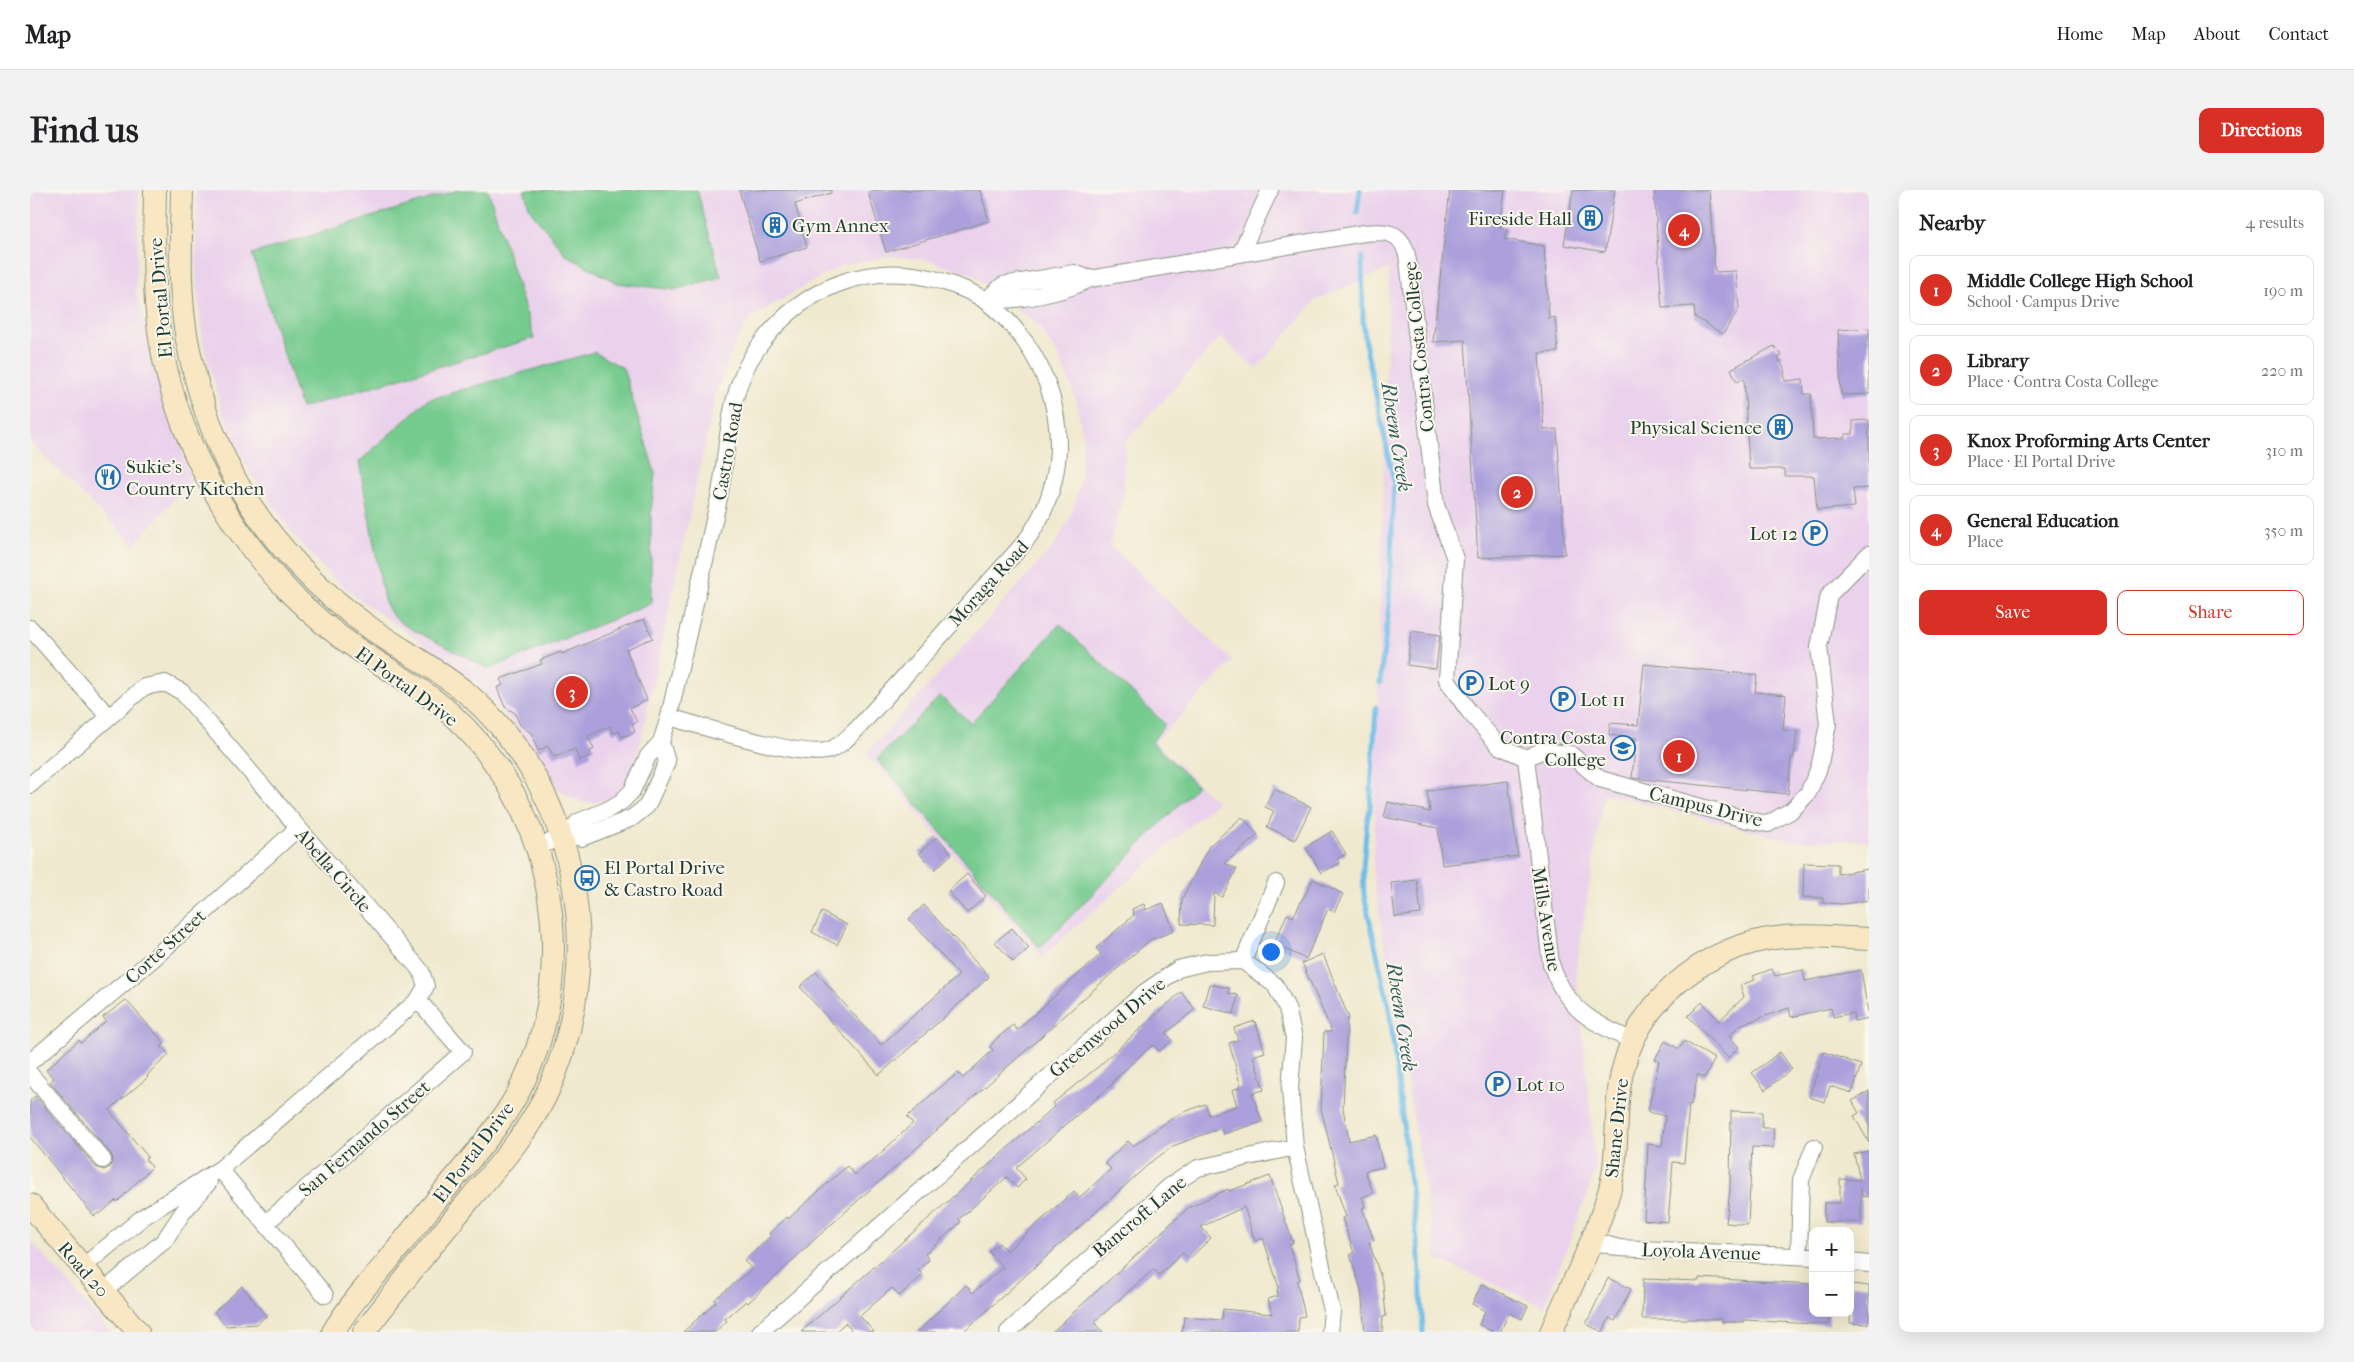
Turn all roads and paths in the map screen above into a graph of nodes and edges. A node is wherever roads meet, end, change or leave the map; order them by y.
1 (154, 190) edge
2 (182, 190) edge
3 (1270, 190) edge
4 (1240, 254) junction
5 (921, 275) joint
6 (985, 300) junction
7 (1869, 554) edge
8 (30, 628) edge
9 (109, 717) junction
10 (669, 717) junction
11 (1526, 758) junction
12 (30, 785) edge
13 (298, 828) junction
14 (564, 837) junction
15 (537, 847) junction
16 (1276, 883) dead end
17 (1869, 939) edge
18 (1243, 961) junction
19 (418, 1000) junction
20 (1633, 1041) junction
21 (30, 1062) edge
22 (30, 1074) edge
23 (1295, 1146) junction
24 (1814, 1147) dead end
25 (103, 1160) dead end
26 (220, 1169) junction
27 (30, 1205) edge
28 (266, 1223) junction
29 (1590, 1240) junction
30 (1806, 1256) edge
31 (1854, 1262) edge
32 (1869, 1264) edge
33 (83, 1267) junction
34 (104, 1292) junction
35 (325, 1294) dead end
36 (138, 1332) edge
37 (333, 1332) edge
38 (364, 1332) edge
39 (760, 1332) edge
40 (1008, 1332) edge
41 (1330, 1332) edge
42 (1551, 1332) edge

1 - 15 main road, El Portal Drive
2 - 14 main road, El Portal Drive
3 - 4 street
4 - 6 street, Contra Costa College
4 - 11 street, Contra Costa College
5 - 6 street, Moraga Road
5 - 10 street, Castro Road
6 - 10 street, Moraga Road
7 - 11 street, Campus Drive
8 - 9 street
9 - 12 street, Abella Circle
9 - 13 street, Abella Circle
10 - 14 street, Castro Road
11 - 20 street, Mills Avenue
13 - 19 street, Abella Circle
13 - 21 street, Corte Street
14 - 15 street, Castro Road
14 - 38 main road, El Portal Drive
15 - 37 main road, El Portal Drive
16 - 18 street
17 - 20 main road, Shane Drive
18 - 23 street
18 - 39 street, Greenwood Drive
19 - 26 street
19 - 28 street, San Fernando Street
20 - 29 main road, Shane Drive
22 - 25 street
23 - 40 street, Bancroft Lane
23 - 41 street
24 - 30 street
26 - 28 street
26 - 33 street
26 - 34 street
27 - 33 main road, Road 20
28 - 35 street
29 - 30 street, Loyola Avenue
29 - 42 main road, Shane Drive
31 - 32 street
33 - 34 main road, Road 20
34 - 36 main road, Road 20

